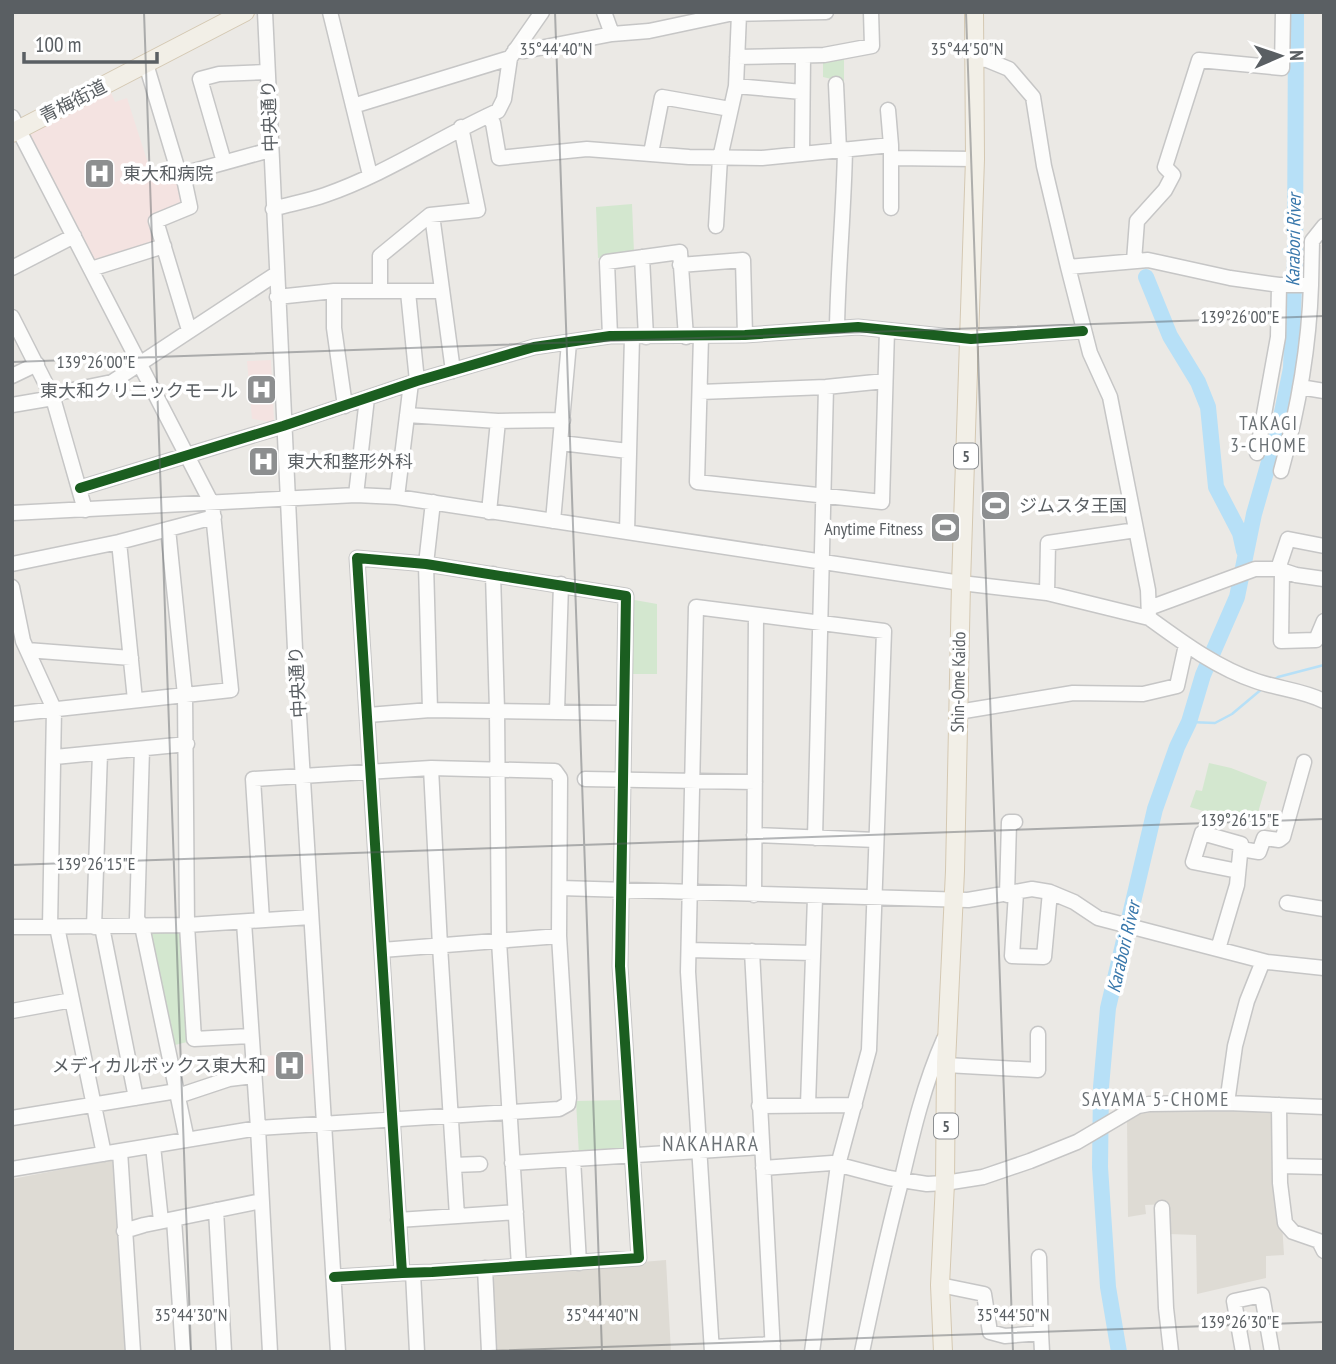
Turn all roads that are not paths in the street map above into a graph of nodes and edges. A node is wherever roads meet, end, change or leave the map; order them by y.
1 (245, 12) edge
2 (265, 12) edge
3 (330, 12) edge
4 (542, 12) edge
5 (604, 12) edge
6 (826, 12) edge
7 (871, 12) edge
8 (974, 12) edge
9 (1283, 12) edge
10 (739, 13) edge
11 (690, 17) edge
12 (612, 34) junction
13 (513, 54) junction
14 (803, 56) junction
15 (737, 57) junction
16 (975, 59) junction
17 (145, 64) junction
18 (267, 72) junction
19 (836, 84) dead end
20 (736, 86) junction
21 (802, 92) junction
22 (353, 106) junction
23 (730, 109) junction
24 (888, 110) dead end
25 (487, 116) junction
26 (14, 126) edge
27 (461, 127) junction
28 (270, 150) junction
29 (842, 150) junction
30 (891, 151) junction
31 (650, 153) junction
32 (802, 154) junction
33 (720, 158) junction
34 (975, 159) junction
35 (224, 162) junction
36 (183, 174) junction
37 (370, 175) junction
38 (891, 208) dead end
39 (273, 209) junction
40 (432, 215) junction
41 (716, 226) dead end
42 (1324, 226) edge
43 (74, 236) junction
44 (164, 246) junction
45 (642, 257) junction
46 (1133, 261) junction
47 (680, 265) junction
48 (1068, 267) junction
49 (12, 268) edge
50 (91, 270) junction
51 (276, 274) junction
52 (1281, 285) junction
53 (1309, 285) junction
54 (380, 291) junction
55 (442, 291) junction
56 (334, 292) junction
57 (408, 292) junction
58 (277, 297) junction
59 (1310, 312) junction
60 (12, 317) edge
61 (1324, 322) edge
62 (837, 327) junction
63 (189, 330) junction
64 (887, 330) junction
65 (1083, 331) junction
66 (745, 335) junction
67 (610, 336) junction
68 (694, 336) junction
69 (639, 337) junction
70 (971, 339) junction
71 (569, 343) junction
72 (37, 364) junction
73 (139, 364) junction
74 (453, 371) junction
75 (12, 376) edge
76 (886, 381) junction
77 (414, 382) junction
78 (826, 387) junction
79 (1300, 387) junction
80 (1324, 391) edge
81 (700, 393) junction
82 (53, 398) junction
83 (367, 398) junction
84 (12, 405) edge
85 (345, 406) junction
86 (407, 415) junction
87 (563, 420) junction
88 (498, 421) junction
89 (284, 426) junction
90 (561, 443) junction
91 (628, 451) junction
92 (1257, 453) dead end
93 (187, 455) junction
94 (1281, 471) dead end
95 (80, 488) junction
96 (356, 495) junction
97 (397, 497) junction
98 (824, 497) junction
99 (288, 498) junction
100 (433, 502) junction
101 (85, 510) junction
102 (213, 511) junction
103 (489, 512) junction
104 (12, 513) edge
105 (553, 521) junction
106 (168, 529) junction
107 (1136, 530) junction
108 (627, 532) junction
109 (119, 542) junction
110 (1324, 546) edge
111 (822, 562) junction
112 (12, 564) edge
113 (426, 564) junction
114 (1280, 570) junction
115 (494, 574) junction
116 (1324, 579) edge
117 (961, 583) junction
118 (561, 584) junction
119 (12, 587) edge
120 (1047, 593) junction
121 (1149, 613) junction
122 (756, 615) junction
123 (1324, 621) edge
124 (821, 623) junction
125 (1191, 648) junction
126 (27, 650) junction
127 (131, 658) junction
128 (185, 695) junction
129 (135, 701) junction
130 (1324, 701) edge
131 (54, 709) junction
132 (497, 709) junction
133 (430, 710) junction
134 (557, 711) junction
135 (958, 712) junction
136 (623, 713) junction
137 (12, 714) edge
138 (368, 715) junction
139 (187, 744) junction
140 (142, 750) junction
141 (100, 753) junction
142 (55, 757) junction
143 (1304, 762) dead end
144 (431, 768) junction
145 (496, 769) junction
146 (371, 771) junction
147 (303, 777) junction
148 (585, 779) dead end
149 (623, 780) junction
150 (691, 781) junction
151 (755, 782) junction
152 (1015, 822) dead end
153 (754, 835) junction
154 (815, 838) junction
155 (876, 840) junction
156 (1241, 849) junction
157 (1238, 872) junction
158 (561, 888) junction
159 (620, 890) junction
160 (1051, 892) junction
161 (690, 893) junction
162 (1012, 894) junction
163 (754, 895) junction
164 (814, 897) junction
165 (875, 899) junction
166 (954, 900) junction
167 (1287, 903) dead end
168 (1324, 909) edge
169 (311, 917) junction
170 (262, 920) junction
171 (244, 922) junction
172 (187, 925) junction
173 (142, 926) junction
174 (12, 927) edge
175 (54, 927) junction
176 (98, 927) junction
177 (559, 936) junction
178 (499, 941) junction
179 (440, 946) junction
180 (1218, 949) junction
181 (382, 950) junction
182 (689, 950) junction
183 (752, 951) junction
184 (813, 953) junction
185 (1263, 961) junction
186 (1324, 968) edge
187 (72, 1000) junction
188 (12, 1011) edge
189 (947, 1032) junction
190 (1038, 1034) dead end
191 (250, 1036) junction
192 (946, 1065) junction
193 (253, 1076) junction
194 (177, 1093) junction
195 (136, 1098) junction
196 (1227, 1103) junction
197 (94, 1105) junction
198 (808, 1105) junction
199 (855, 1105) junction
200 (1279, 1105) junction
201 (759, 1106) junction
202 (1324, 1107) edge
203 (509, 1113) junction
204 (451, 1116) junction
205 (12, 1118) edge
206 (393, 1119) junction
207 (324, 1124) junction
208 (258, 1128) junction
209 (187, 1140) junction
210 (153, 1146) junction
211 (761, 1147) junction
212 (120, 1151) junction
213 (700, 1151) junction
214 (104, 1154) junction
215 (631, 1155) junction
216 (573, 1159) junction
217 (513, 1163) junction
218 (480, 1164) dead end
219 (454, 1165) junction
220 (838, 1165) junction
221 (1280, 1167) junction
222 (1324, 1167) edge
223 (763, 1168) junction
224 (12, 1169) edge
225 (901, 1179) junction
226 (945, 1184) junction
227 (261, 1200) junction
228 (1162, 1208) dead end
229 (216, 1210) junction
230 (516, 1212) junction
231 (457, 1216) junction
232 (167, 1220) junction
233 (398, 1220) junction
234 (124, 1231) junction
235 (1324, 1251) edge
236 (1039, 1256) dead end
237 (579, 1263) junction
238 (519, 1266) junction
239 (485, 1268) junction
240 (407, 1273) junction
241 (334, 1277) junction
242 (940, 1285) junction
243 (1041, 1333) junction
244 (773, 1348) edge
245 (712, 1349) edge
246 (133, 1352) edge
247 (183, 1352) edge
248 (225, 1352) edge
249 (270, 1352) edge
250 (338, 1352) edge
251 (417, 1352) edge
252 (489, 1352) edge
253 (812, 1352) edge
254 (862, 1352) edge
255 (943, 1352) edge
256 (1042, 1352) edge
257 (1171, 1352) edge
258 (1243, 1352) edge
259 (1272, 1352) edge

1 - 17 main road, 青梅街道
2 - 18 street, 中央通り
3 - 22 street
4 - 13 street
5 - 12 street
6 - 10 street
7 - 14 street
8 - 16 main road, Shin-Ome Kaido / 5
9 - 46 street
10 - 11 street
10 - 15 street
11 - 12 street
12 - 13 street
13 - 22 street
13 - 25 street
14 - 15 street
14 - 21 street
15 - 20 street
16 - 34 main road, Shin-Ome Kaido / 5
16 - 48 street
17 - 26 main road, 青梅街道
17 - 36 street
18 - 28 street, 中央通り
18 - 35 street
19 - 29 street
20 - 21 street
20 - 23 street
21 - 32 street
22 - 37 street
23 - 31 street
23 - 33 street
24 - 30 street
25 - 27 street
25 - 31 street
26 - 43 street
27 - 37 street
27 - 40 street
28 - 35 street
28 - 39 street, 中央通り
29 - 30 street
29 - 32 street
29 - 62 street
30 - 34 street
30 - 38 street
31 - 33 street
32 - 33 street
33 - 41 street
34 - 70 main road, Shin-Ome Kaido / 5
35 - 36 street
36 - 44 street
37 - 39 street
39 - 51 street, 中央通り
40 - 54 street
40 - 55 street
42 - 53 street
43 - 49 street
43 - 50 street
44 - 50 street
44 - 63 street
45 - 47 street
45 - 67 street
45 - 69 street
46 - 48 street
46 - 52 street
47 - 66 street
47 - 68 street
48 - 65 street
50 - 73 street
51 - 58 street, 中央通り
51 - 63 street
52 - 53 street
52 - 92 street
53 - 59 street
54 - 56 street
54 - 57 street
55 - 57 street
55 - 74 street
56 - 58 street
56 - 85 street
57 - 77 street
58 - 89 street, 中央通り
59 - 61 street
59 - 79 street
60 - 72 street
62 - 64 street
62 - 66 street
63 - 73 street
64 - 70 street
64 - 76 street
65 - 70 street
65 - 107 street
66 - 68 street
67 - 69 street
67 - 71 street
68 - 69 street
68 - 81 street
69 - 91 street
70 - 117 main road, Shin-Ome Kaido / 5
71 - 74 street
71 - 87 street
72 - 75 street
72 - 82 street
73 - 82 street
73 - 93 street
74 - 77 street
76 - 78 street
76 - 98 street
77 - 83 street
77 - 86 street
78 - 81 street
78 - 98 street
79 - 80 street
79 - 94 street
81 - 98 street
82 - 84 street
82 - 95 street
83 - 85 street
83 - 96 street
85 - 89 street
86 - 88 street
86 - 97 street
87 - 88 street
87 - 90 street
88 - 103 street
89 - 93 street
89 - 99 street, 中央通り
90 - 91 street
90 - 105 street
91 - 108 street
93 - 95 street
93 - 102 street
95 - 101 street
96 - 97 street
96 - 99 street
97 - 100 street
98 - 111 street
99 - 102 street
99 - 147 street, 中央通り
100 - 103 street
100 - 113 street
101 - 102 street
101 - 104 street
102 - 106 street
102 - 128 street
103 - 105 street
105 - 108 street
106 - 109 street
106 - 128 street
107 - 120 street
107 - 121 street
108 - 111 street
109 - 112 street
109 - 127 street
110 - 114 street
111 - 117 street
111 - 124 street
113 - 115 street
113 - 133 street
113 - 138 street
114 - 116 street
114 - 121 street
114 - 123 street
115 - 118 street
115 - 132 street
117 - 120 street
117 - 135 main road, Shin-Ome Kaido / 5
118 - 134 street
118 - 136 street
119 - 126 street
120 - 121 street
121 - 125 street
122 - 124 street
122 - 150 street
122 - 151 street
124 - 154 street
124 - 155 street
125 - 130 street
125 - 135 street
126 - 127 street
126 - 131 street
127 - 129 street
128 - 129 street
128 - 139 street
129 - 131 street
131 - 137 street
131 - 142 street
132 - 133 street
132 - 134 street
132 - 145 street
133 - 138 street
134 - 136 street
135 - 166 main road, Shin-Ome Kaido / 5
136 - 149 street
138 - 146 street
139 - 140 street
139 - 172 street
140 - 141 street
140 - 173 street
141 - 142 street
141 - 176 street
142 - 175 street
143 - 156 street
144 - 145 street
144 - 146 street
144 - 179 street
145 - 158 street
145 - 178 street
146 - 147 street
146 - 181 street
147 - 169 street, 中央通り
147 - 170 street
148 - 149 street
149 - 150 street
149 - 159 street
150 - 151 street
150 - 161 street
151 - 153 street
152 - 162 street
153 - 154 street
153 - 163 street
154 - 155 street
155 - 165 street
156 - 157 street
156 - 157 street
157 - 180 street
158 - 159 street
158 - 177 street
159 - 161 street
159 - 215 street
160 - 162 street
160 - 162 street
160 - 180 street
161 - 163 street
161 - 182 street
162 - 166 street
163 - 164 street
164 - 165 street
164 - 184 street
165 - 166 street
165 - 199 street
166 - 189 main road, Shin-Ome Kaido / 5
167 - 168 street
169 - 170 street
169 - 207 street, 中央通り
170 - 171 street
171 - 172 street
171 - 191 street
172 - 173 street
172 - 191 street
173 - 176 street
173 - 194 street
174 - 175 street
175 - 176 street
175 - 187 street
176 - 195 street
177 - 178 street
177 - 203 street
178 - 179 street
178 - 203 street
179 - 181 street
179 - 204 street
180 - 185 street
181 - 206 street
182 - 183 street
182 - 213 street
183 - 184 street
183 - 201 street
184 - 198 street
185 - 186 street
185 - 196 street
187 - 188 street
187 - 197 street
189 - 192 main road, Shin-Ome Kaido / 5
189 - 225 street
190 - 192 street
191 - 193 street
192 - 226 main road, Shin-Ome Kaido / 5
193 - 194 street
193 - 208 street
194 - 195 street
194 - 209 street
195 - 197 street
196 - 200 street
196 - 226 street
197 - 205 street
197 - 214 street
198 - 199 street
198 - 201 street
199 - 220 street
200 - 202 street
200 - 221 street
201 - 211 street
203 - 204 street
203 - 217 street
204 - 206 street
204 - 219 street
206 - 207 street
206 - 233 street
207 - 208 street
207 - 241 street, 中央通り
208 - 209 street
208 - 227 street
209 - 210 street
210 - 212 street
210 - 232 street
211 - 213 street
211 - 223 street
212 - 214 street
212 - 234 street
213 - 215 street
213 - 245 street
214 - 224 street
215 - 216 street
215 - 237 street
216 - 217 street
216 - 237 street
217 - 230 street
218 - 219 street
219 - 231 street
220 - 223 street
220 - 225 street
220 - 253 street
221 - 222 street
221 - 235 street
223 - 244 street
225 - 226 street
225 - 254 street
226 - 242 main road, Shin-Ome Kaido / 5
227 - 229 street
227 - 249 street
228 - 257 street
229 - 232 street
229 - 248 street
230 - 231 street
230 - 238 street
231 - 233 street
232 - 234 street
232 - 247 street
233 - 240 street
234 - 246 street
236 - 243 street
237 - 238 street
238 - 239 street
239 - 240 street
239 - 252 street
240 - 241 street
240 - 251 street
241 - 250 street, 中央通り
242 - 243 street
242 - 255 main road, Shin-Ome Kaido / 5
243 - 256 street
244 - 245 street
258 - 259 street

